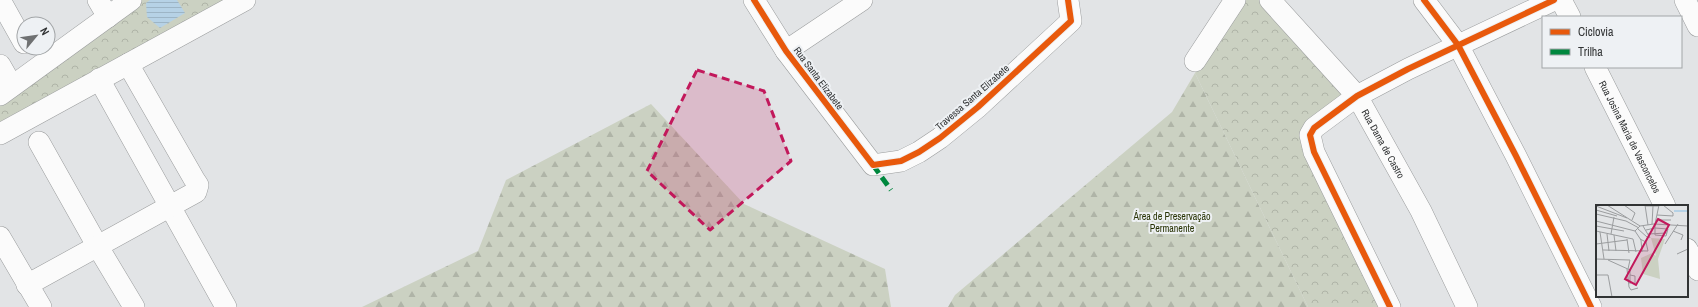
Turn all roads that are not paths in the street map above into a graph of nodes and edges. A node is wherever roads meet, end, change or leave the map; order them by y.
1 (0, 0) edge
2 (131, 0) edge
3 (245, 0) edge
4 (754, 0) edge
5 (862, 0) edge
6 (1068, 0) edge
7 (1235, 0) edge
8 (1270, 0) edge
9 (1424, 0) edge
10 (1554, 0) edge
11 (1561, 0) edge
12 (1685, 0) edge
13 (103, 8) edge
14 (1569, 16) edge
15 (1698, 26) edge
16 (16, 29) edge
17 (1458, 46) junction
18 (786, 51) junction
19 (31, 56) edge
20 (1195, 62) dead end
21 (128, 64) junction
22 (0, 65) edge
23 (37, 66) junction
24 (1596, 68) edge
25 (99, 79) junction
26 (6, 91) edge
27 (1357, 96) junction
28 (0, 134) edge
29 (40, 142) dead end
30 (873, 165) joint
31 (1664, 205) edge
32 (170, 208) junction
33 (0, 237) edge
34 (98, 247) junction
35 (1688, 251) edge
36 (1698, 270) edge
37 (27, 285) junction
38 (40, 307) edge
39 (134, 307) edge
40 (226, 307) edge
41 (1390, 307) edge
42 (1467, 307) edge
43 (1591, 307) edge

1 - 16 street
2 - 13 street
3 - 21 street
4 - 18 street, Rua Santa Elizabete
5 - 18 street
6 - 30 street, Travessa Santa Elizabete
7 - 20 street
8 - 27 street, Rua Dama de Castro
9 - 17 street
10 - 17 street
11 - 14 street
12 - 15 street
13 - 23 street
17 - 27 street
17 - 43 street
18 - 30 street, Rua Santa Elizabete
19 - 23 street
21 - 25 street
21 - 32 street
22 - 26 street
23 - 26 street
24 - 31 street, Rua Josina Maria de Vasconcelos
25 - 28 street
25 - 32 street
27 - 41 street
27 - 42 street, Rua Dama de Castro
29 - 34 street
32 - 34 street
32 - 40 street
33 - 37 street
34 - 37 street
34 - 39 street
35 - 36 street
37 - 38 street

